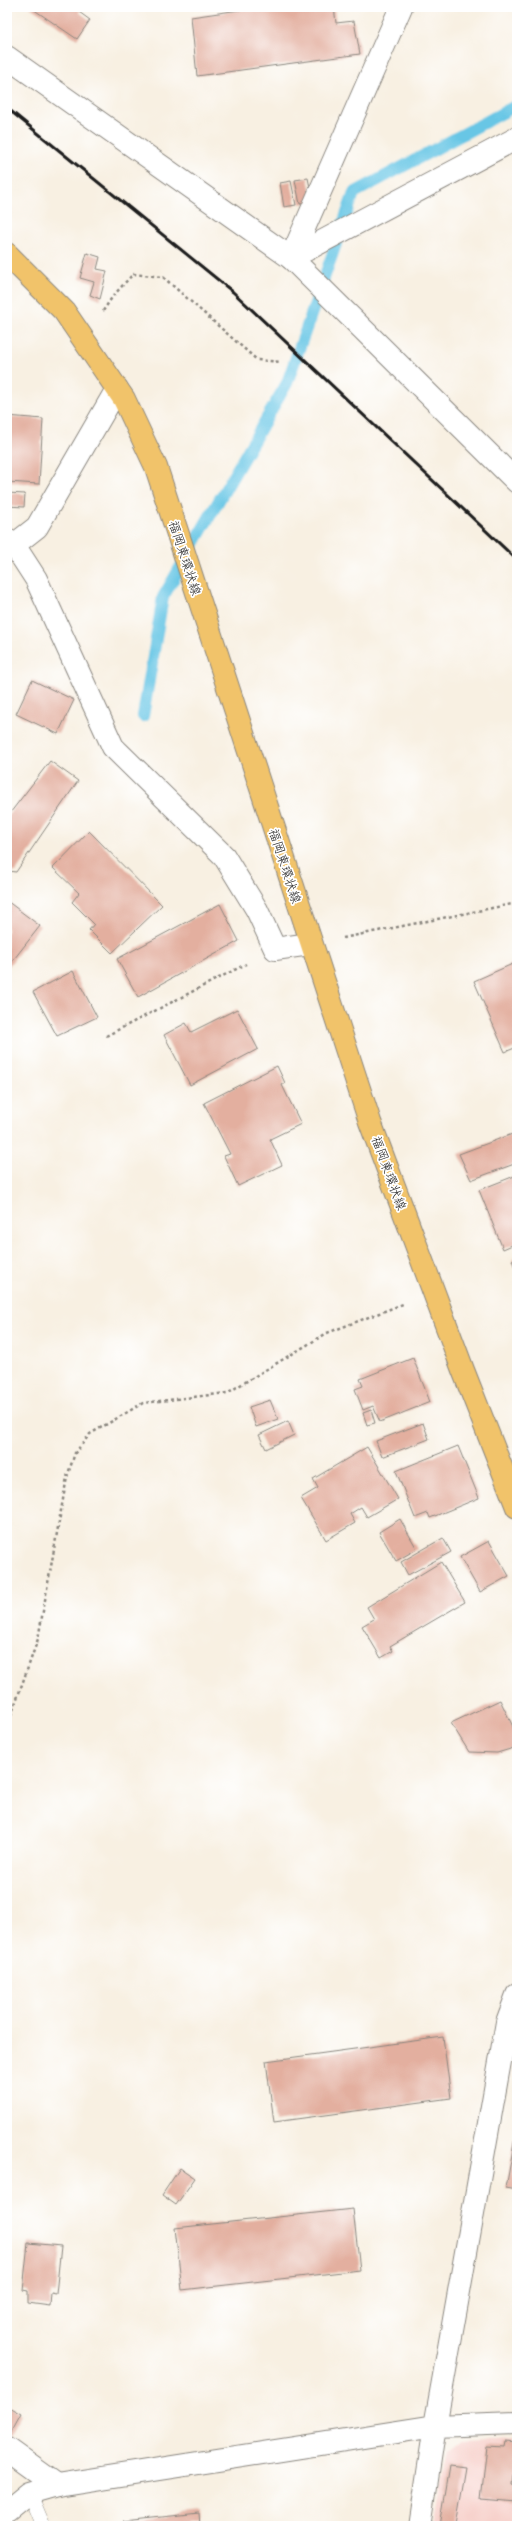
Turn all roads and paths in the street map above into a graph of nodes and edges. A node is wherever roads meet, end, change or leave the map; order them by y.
1 (401, 7) edge
2 (7, 57) edge
3 (517, 138) edge
4 (7, 254) edge
5 (291, 258) junction
6 (84, 340) junction
7 (281, 362) dead end
8 (117, 389) junction
9 (517, 482) edge
10 (11, 542) edge
11 (517, 903) edge
12 (310, 944) junction
13 (275, 949) junction
14 (106, 1036) dead end
15 (434, 1293) junction
16 (517, 1507) edge
17 (7, 1727) edge
18 (517, 1995) edge
19 (517, 2423) edge
20 (435, 2426) junction
21 (7, 2449) edge
22 (57, 2485) junction
23 (29, 2493) junction
24 (7, 2511) edge
25 (43, 2526) edge
26 (420, 2526) edge

1 - 5 street
2 - 5 street
3 - 5 street
4 - 6 main road, 福岡東環状線
5 - 9 street
6 - 7 path
6 - 8 main road, 福岡東環状線
8 - 10 street
8 - 12 main road, 福岡東環状線
10 - 13 street
11 - 12 path
12 - 13 street
12 - 15 main road, 福岡東環状線
13 - 14 path
15 - 16 main road, 福岡東環状線
15 - 17 path
18 - 20 street
19 - 20 street
20 - 22 street
20 - 26 street
21 - 22 street
22 - 23 street
23 - 24 street
23 - 25 lane

